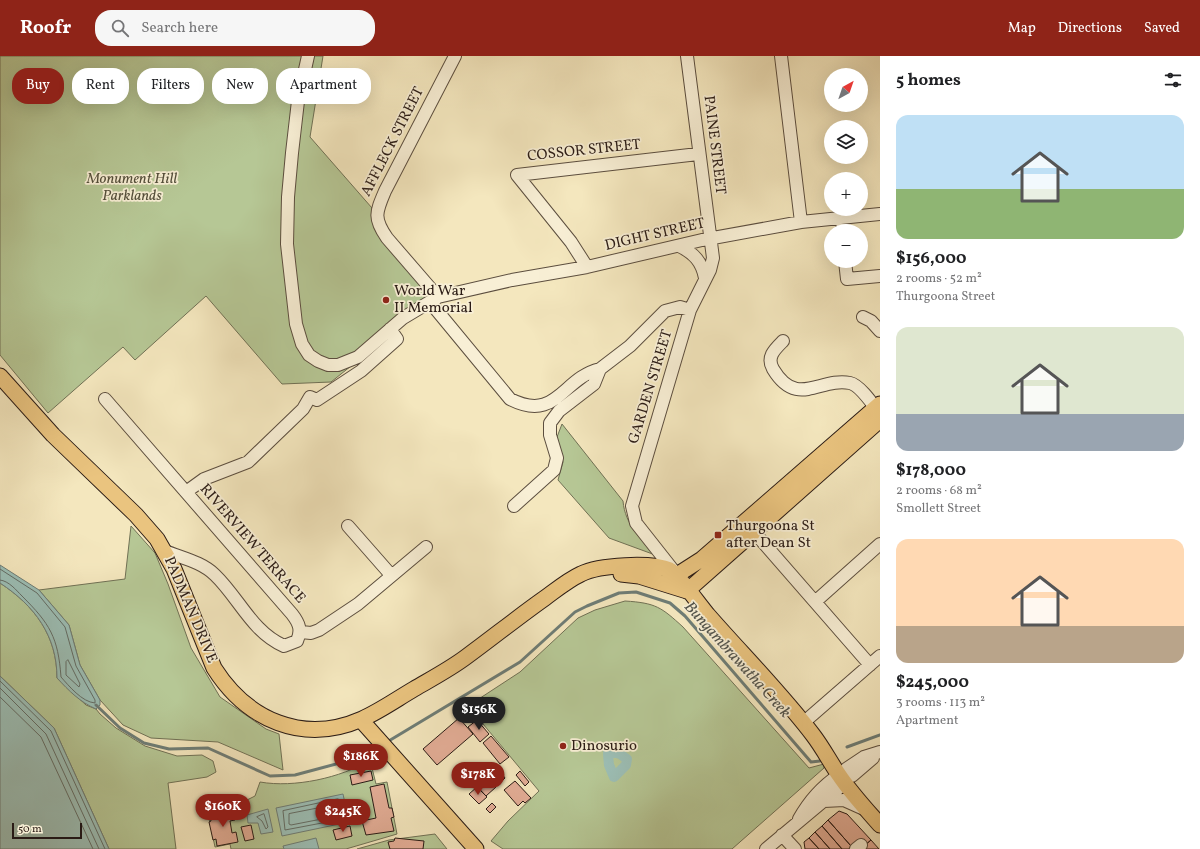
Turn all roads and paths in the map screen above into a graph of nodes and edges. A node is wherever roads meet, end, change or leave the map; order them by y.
1 (308, 56) edge
2 (455, 56) edge
3 (687, 56) edge
4 (781, 56) edge
5 (698, 154) junction
6 (880, 214) edge
7 (842, 218) junction
8 (801, 222) junction
9 (842, 224) edge
10 (707, 239) junction
11 (679, 246) junction
12 (587, 267) junction
13 (846, 268) edge
14 (880, 276) edge
15 (705, 278) junction
16 (435, 299) junction
17 (690, 310) junction
18 (863, 317) dead end
19 (390, 329) junction
20 (880, 331) edge
21 (783, 341) dead end
22 (600, 369) junction
23 (0, 376) edge
24 (105, 399) dead end
25 (879, 412) edge
26 (186, 492) junction
27 (514, 506) dead end
28 (348, 526) dead end
29 (750, 527) junction
30 (880, 544) edge
31 (426, 547) dead end
32 (165, 551) junction
33 (391, 575) junction
34 (677, 575) junction
35 (557, 589) junction
36 (687, 591) junction
37 (816, 601) junction
38 (301, 632) junction
39 (880, 656) edge
40 (870, 665) junction
41 (361, 720) junction
42 (803, 723) junction
43 (880, 754) edge
44 (845, 776) junction
45 (824, 802) junction
46 (874, 812) edge
47 (798, 820) junction
48 (880, 825) edge
49 (782, 835) junction
50 (476, 849) edge
51 (766, 849) edge
52 (795, 849) edge

1 - 19 street, DIGHT STREET
2 - 16 street, AFFLECK STREET
3 - 5 street, PAINE STREET
4 - 8 street
5 - 10 street, PAINE STREET
5 - 12 street, COSSOR STREET
6 - 7 street, DIGHT STREET
7 - 8 street, DIGHT STREET
7 - 9 street
8 - 10 street, DIGHT STREET
10 - 11 street, DIGHT STREET
10 - 15 street, GARDEN STREET
11 - 12 street, DIGHT STREET
11 - 15 street
12 - 16 street, DIGHT STREET
13 - 14 street
15 - 17 street, GARDEN STREET
16 - 19 street, DIGHT STREET
16 - 22 street, AFFLECK STREET
17 - 22 street
17 - 34 street, GARDEN STREET
18 - 20 street
19 - 26 street
21 - 25 street
22 - 27 street
23 - 32 main road, PADMAN DRIVE
24 - 26 street, RIVERVIEW TERRACE
25 - 29 main road
26 - 38 street, RIVERVIEW TERRACE
28 - 33 street
29 - 34 main road
29 - 36 main road
29 - 37 street
30 - 37 street
31 - 33 street
32 - 38 street
32 - 41 main road, PADMAN DRIVE
33 - 38 street
34 - 35 main road
34 - 36 main road
35 - 36 main road
35 - 41 main road, PADMAN DRIVE
36 - 42 main road
37 - 40 street
39 - 40 street
40 - 42 street
41 - 50 main road
42 - 44 main road
43 - 44 street
44 - 45 street
44 - 46 main road
44 - 47 street
45 - 46 street
45 - 47 street
46 - 48 main road
47 - 49 street
49 - 51 street
49 - 52 street

